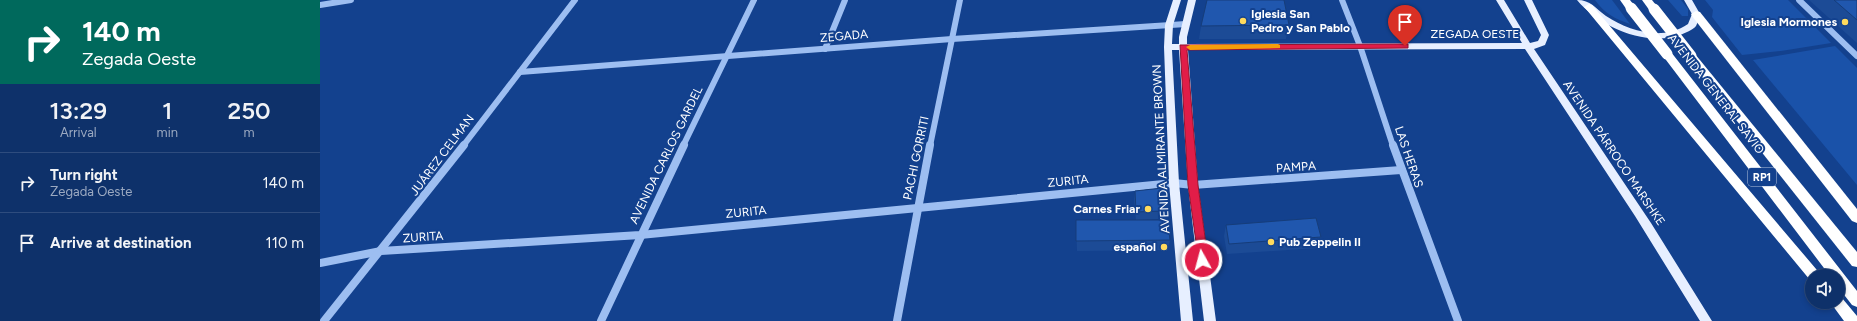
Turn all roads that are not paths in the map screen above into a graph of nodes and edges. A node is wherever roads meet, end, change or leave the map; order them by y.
1 (351, 0) edge
2 (575, 0) edge
3 (754, 0) edge
4 (845, 0) edge
5 (960, 0) edge
6 (1177, 0) edge
7 (1192, 0) edge
8 (1342, 0) edge
9 (1500, 0) edge
10 (1528, 0) edge
11 (1647, 0) edge
12 (1688, 0) edge
13 (1799, 0) edge
14 (1584, 2) edge
15 (1628, 4) edge
16 (320, 5) edge
17 (1696, 14) junction
18 (1186, 24) junction
19 (1169, 25) junction
20 (952, 39) junction
21 (1360, 46) junction
22 (1526, 46) junction
23 (1168, 47) junction
24 (1183, 47) junction
25 (825, 49) junction
26 (726, 56) junction
27 (1857, 56) edge
28 (520, 72) junction
29 (1401, 170) junction
30 (1174, 183) junction
31 (1193, 185) junction
32 (917, 208) junction
33 (1857, 218) edge
34 (640, 235) junction
35 (381, 251) junction
36 (320, 262) edge
37 (1857, 262) edge
38 (1809, 269) edge
39 (1857, 301) edge
40 (1843, 309) edge
41 (324, 321) edge
42 (601, 321) edge
43 (897, 321) edge
44 (1187, 321) edge
45 (1210, 321) edge
46 (1458, 321) edge
47 (1706, 321) edge
48 (1853, 321) edge

1 - 16 street
2 - 28 street, JUÁREZ CELMAN
3 - 26 street, AVENIDA CARLOS GARDEL
4 - 25 street
5 - 20 street, PACHI GORRITI
6 - 19 main road, AVENIDA ALMIRANTE BROWN
7 - 18 main road
8 - 21 street, LAS HERAS
9 - 22 main road, AVENIDA PÁRROCO MARSHKE
10 - 22 main road
11 - 37 highway, AVENIDA GENERAL SAVIO / RP1, bridge
12 - 17 main road
13 - 27 street
14 - 17 main road
14 - 38 highway
15 - 39 highway, AVENIDA GENERAL SAVIO / RP1, bridge
17 - 33 highway
18 - 19 street, ZEGADA
18 - 24 main road
19 - 20 street, ZEGADA
19 - 23 main road, AVENIDA ALMIRANTE BROWN
20 - 25 street, ZEGADA
20 - 32 street, PACHI GORRITI
21 - 22 main road, ZEGADA OESTE
21 - 24 main road, ZEGADA OESTE
21 - 29 street, LAS HERAS
22 - 47 main road, AVENIDA PÁRROCO MARSHKE
23 - 24 main road, ZEGADA OESTE
23 - 30 main road, AVENIDA ALMIRANTE BROWN
24 - 31 main road
25 - 26 street, ZEGADA
26 - 28 street, ZEGADA
26 - 34 street, AVENIDA CARLOS GARDEL
28 - 35 street, JUÁREZ CELMAN
29 - 31 street, PAMPA
29 - 46 street, LAS HERAS
30 - 31 street, PAMPA
30 - 32 street, ZURITA
30 - 44 main road, AVENIDA ALMIRANTE BROWN
31 - 45 main road
32 - 34 street, ZURITA
32 - 43 street, PACHI GORRITI
34 - 35 street, ZURITA
34 - 42 street, AVENIDA CARLOS GARDEL
35 - 36 street, ZURITA
35 - 41 street, JUÁREZ CELMAN
40 - 48 highway

